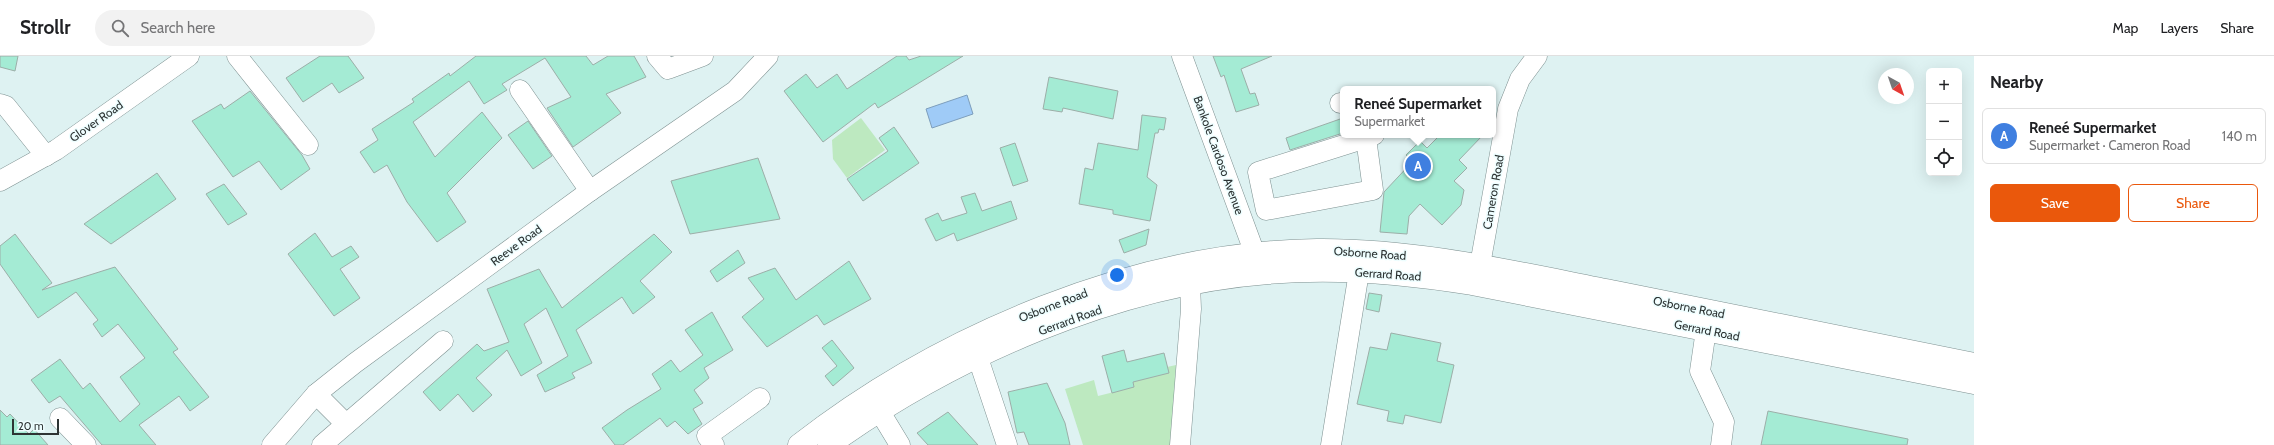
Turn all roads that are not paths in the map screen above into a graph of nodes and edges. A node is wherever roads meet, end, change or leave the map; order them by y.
1 (189, 56) edge
2 (237, 56) edge
3 (657, 56) edge
4 (703, 56) edge
5 (768, 56) edge
6 (1182, 56) edge
7 (1537, 56) edge
8 (520, 90) dead end
9 (0, 104) edge
10 (1501, 107) edge
11 (1364, 138) edge
12 (1370, 138) edge
13 (308, 145) dead end
14 (46, 156) junction
15 (0, 181) edge
16 (590, 191) junction
17 (1255, 254) junction
18 (1480, 265) junction
19 (1359, 272) junction
20 (1190, 284) junction
21 (1706, 330) junction
22 (443, 341) dead end
23 (978, 358) junction
24 (1974, 364) edge
25 (1974, 383) edge
26 (316, 394) junction
27 (760, 398) dead end
28 (880, 412) junction
29 (60, 418) dead end
30 (346, 424) junction
31 (705, 442) edge
32 (86, 445) edge
33 (272, 445) edge
34 (322, 445) edge
35 (799, 445) edge
36 (829, 445) edge
37 (900, 445) edge
38 (1007, 445) edge
39 (1180, 445) edge
40 (1331, 445) edge
41 (1721, 445) edge

1 - 14 street, Glover Road
2 - 13 street
3 - 4 street
5 - 16 street, Reeve Road
6 - 17 street, Bankole Cardoso Avenue
7 - 10 street, Cameron Road
8 - 16 street
9 - 14 street
10 - 18 street, Cameron Road
11 - 12 street
14 - 15 street, Glover Road
16 - 26 street, Reeve Road
17 - 18 main road, Osborne Road
17 - 35 main road, Osborne Road
18 - 24 main road, Osborne Road
19 - 20 main road, Gerrard Road
19 - 21 main road, Gerrard Road
19 - 40 street
20 - 23 main road, Gerrard Road
20 - 39 street
21 - 25 main road, Gerrard Road
21 - 41 street
22 - 30 street
23 - 28 main road, Gerrard Road
23 - 38 street
26 - 30 street
26 - 33 street, Reeve Road
27 - 31 street
28 - 36 main road, Gerrard Road
28 - 37 street
29 - 32 street
30 - 34 street

